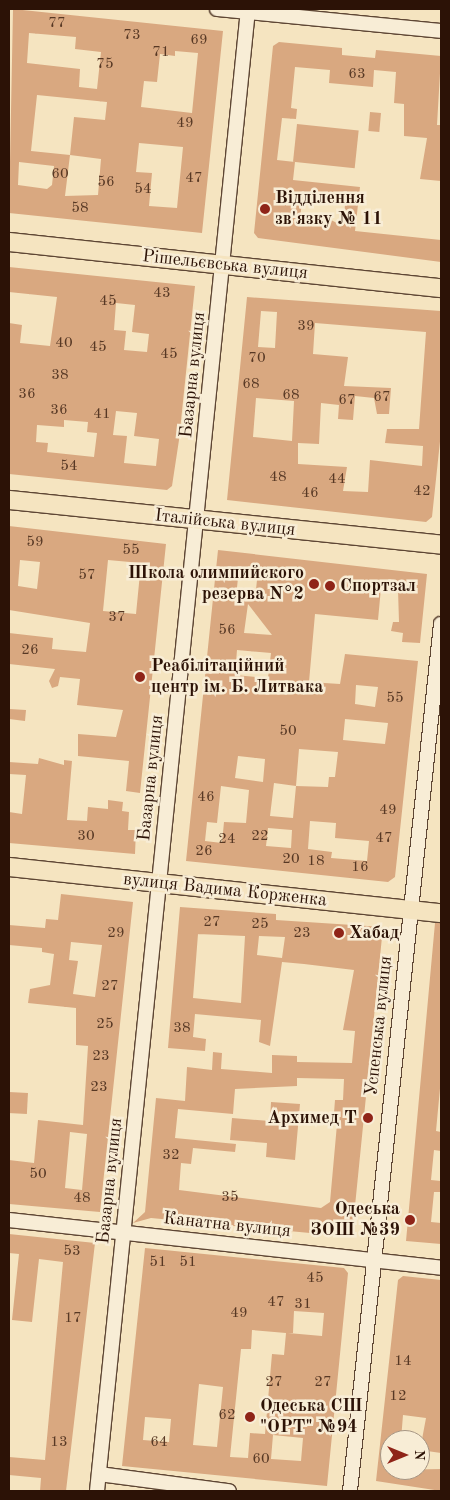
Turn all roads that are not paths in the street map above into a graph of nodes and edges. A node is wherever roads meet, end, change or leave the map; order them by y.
1 (217, 9) edge
2 (248, 10) edge
3 (441, 31) edge
4 (9, 242) edge
5 (223, 265) junction
6 (441, 288) edge
7 (9, 500) edge
8 (197, 520) junction
9 (441, 545) edge
10 (441, 624) edge
11 (9, 867) edge
12 (159, 883) junction
13 (410, 910) junction
14 (441, 913) edge
15 (9, 1220) edge
16 (123, 1233) junction
17 (374, 1260) junction
18 (441, 1268) edge
19 (99, 1474) junction
20 (97, 1491) edge
21 (229, 1491) edge
22 (350, 1491) edge

1 - 2 street
2 - 3 street
2 - 5 street, Базарна вулиця
4 - 5 main road, Рішельєвська вулиця
5 - 6 main road, Рішельєвська вулиця
5 - 8 street, Базарна вулиця
7 - 8 main road, Італійська вулиця
8 - 9 main road, Італійська вулиця
8 - 12 street, Базарна вулиця
10 - 13 street, Успенська вулиця
11 - 12 main road, вулиця Вадима Корженка
12 - 13 main road, вулиця Вадима Корженка
12 - 16 street, Базарна вулиця
13 - 14 main road, вулиця Вадима Корженка
13 - 17 street, Успенська вулиця
15 - 16 street, Канатна вулиця
16 - 17 street, Канатна вулиця
16 - 19 street, Базарна вулиця
17 - 18 street, Канатна вулиця
17 - 22 street, Успенська вулиця
19 - 20 street, Базарна вулиця
19 - 21 street

